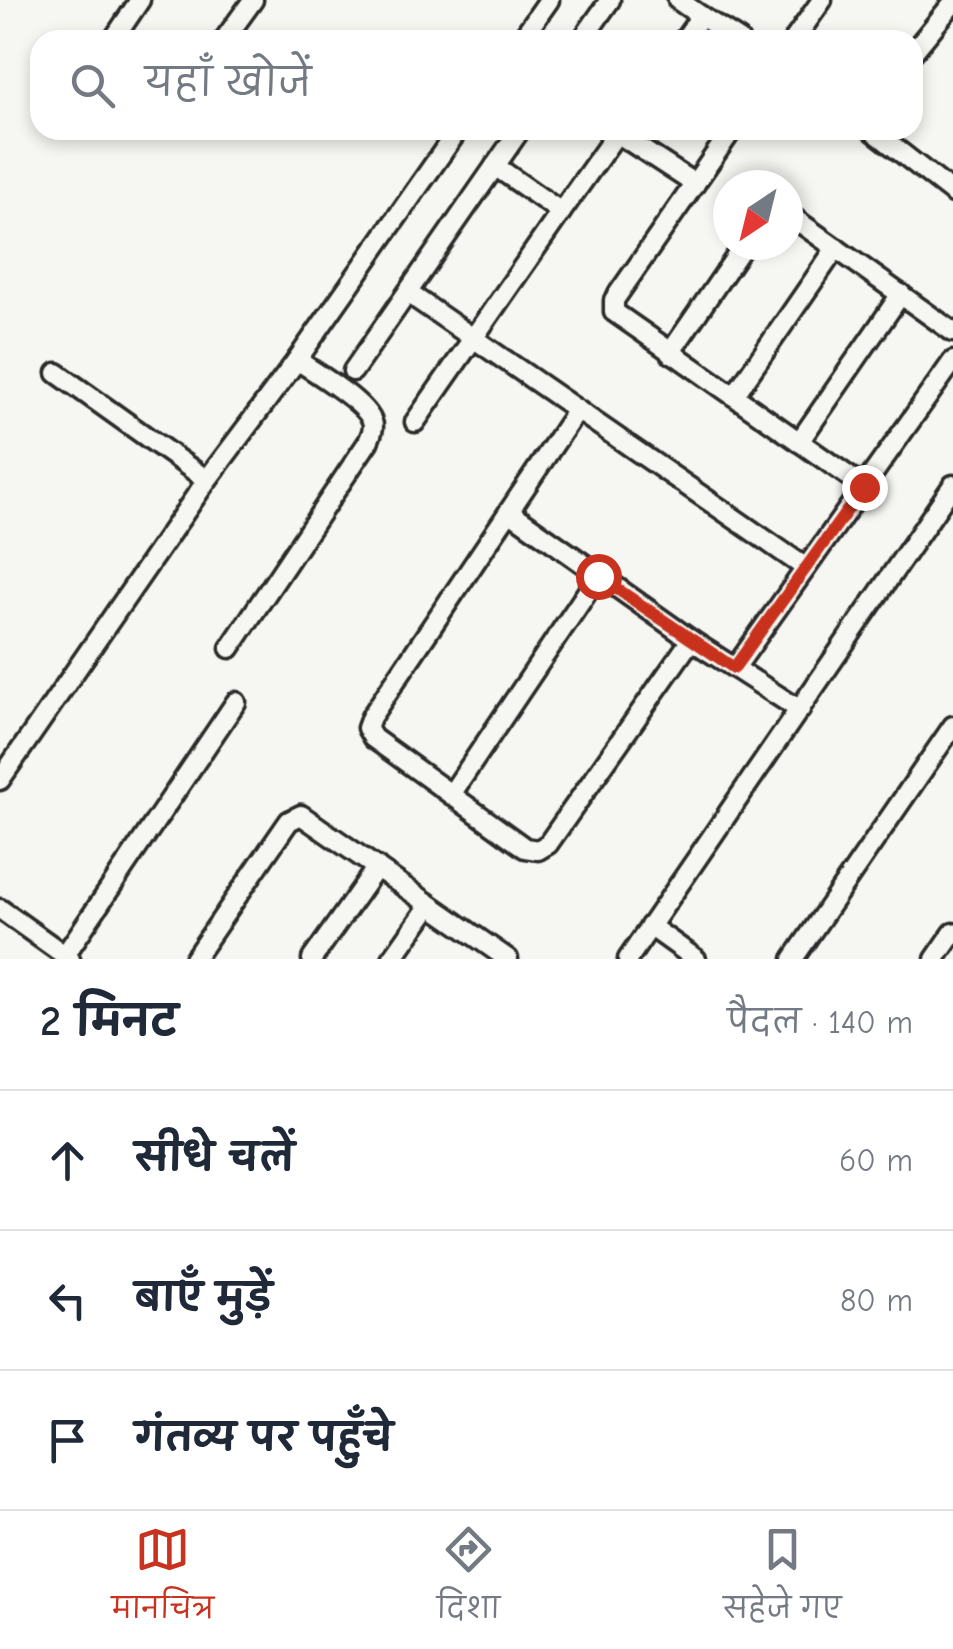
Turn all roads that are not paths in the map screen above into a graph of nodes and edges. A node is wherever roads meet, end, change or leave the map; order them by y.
1 (140, 0) edge
2 (252, 0) edge
3 (549, 0) edge
4 (610, 0) edge
5 (678, 0) edge
6 (822, 0) edge
7 (953, 3) edge
8 (701, 16) junction
9 (120, 30) edge
10 (231, 30) edge
11 (528, 30) edge
12 (589, 30) edge
13 (691, 30) edge
14 (723, 30) edge
15 (801, 30) edge
16 (923, 40) edge
17 (451, 140) edge
18 (513, 140) edge
19 (612, 140) edge
20 (630, 140) edge
21 (725, 140) edge
22 (885, 140) edge
23 (495, 166) junction
24 (695, 184) junction
25 (953, 193) edge
26 (561, 212) junction
27 (803, 225) edge
28 (836, 248) junction
29 (734, 260) edge
30 (408, 293) junction
31 (900, 294) junction
32 (953, 332) edge
33 (475, 339) junction
34 (670, 353) junction
35 (298, 360) junction
36 (953, 361) edge
37 (354, 371) dead end
38 (57, 373) dead end
39 (734, 396) junction
40 (577, 410) junction
41 (416, 422) dead end
42 (800, 442) junction
43 (207, 480) junction
44 (953, 485) edge
45 (864, 487) junction
46 (509, 511) junction
47 (806, 568) junction
48 (598, 576) junction
49 (690, 640) junction
50 (230, 648) dead end
51 (734, 668) junction
52 (236, 702) dead end
53 (800, 710) junction
54 (953, 726) edge
55 (0, 780) edge
56 (452, 792) junction
57 (376, 867) junction
58 (430, 905) junction
59 (0, 910) edge
60 (650, 926) junction
61 (953, 934) edge
62 (68, 957) edge
63 (194, 959) edge
64 (312, 959) edge
65 (392, 959) edge
66 (508, 959) edge
67 (628, 959) edge
68 (696, 959) edge
69 (793, 959) edge
70 (936, 959) edge

1 - 9 street
2 - 10 street
3 - 11 street
4 - 12 street
5 - 8 street
6 - 15 street
7 - 16 street
8 - 13 street
8 - 14 street
17 - 35 street
18 - 23 street
19 - 26 street
20 - 24 street
21 - 24 street
22 - 25 street
23 - 26 street
23 - 30 street
24 - 34 street
26 - 33 street
27 - 28 street
28 - 31 street
28 - 39 street
29 - 34 street
30 - 33 street
30 - 37 street
31 - 32 street
31 - 42 street
33 - 40 street
33 - 41 street
34 - 39 street
35 - 43 street
35 - 50 street
36 - 45 street
38 - 43 street
39 - 42 street
40 - 46 street
40 - 47 street
42 - 45 street
43 - 55 street
44 - 53 street
45 - 47 street
46 - 48 street
46 - 56 street
47 - 51 street
48 - 49 street
48 - 56 street
49 - 51 street
49 - 56 street
51 - 53 street
52 - 62 street
53 - 60 street
54 - 69 street
57 - 58 street
57 - 63 street
57 - 64 street
58 - 65 street
58 - 66 street
59 - 62 street
60 - 67 street
60 - 68 street
61 - 70 street

